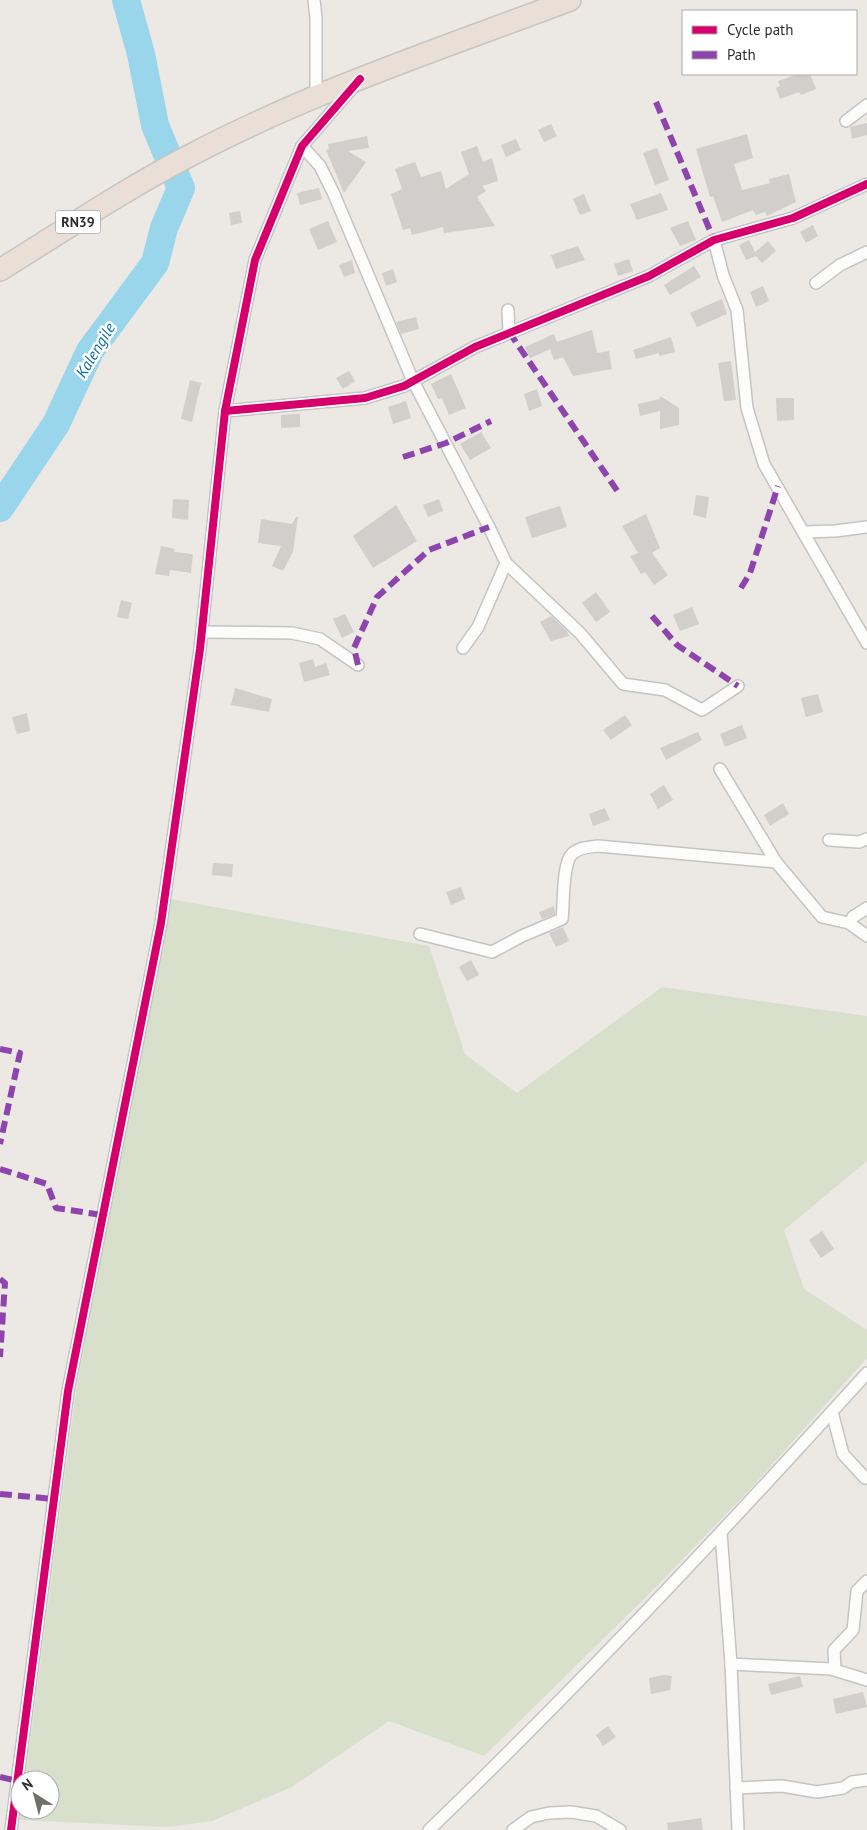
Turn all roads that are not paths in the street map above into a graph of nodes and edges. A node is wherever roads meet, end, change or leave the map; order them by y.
1 (314, 0) edge
2 (570, 0) edge
3 (360, 79) junction
4 (316, 97) junction
5 (867, 105) edge
6 (846, 122) dead end
7 (302, 146) junction
8 (867, 184) edge
9 (714, 240) junction
10 (867, 252) edge
11 (0, 270) edge
12 (816, 283) dead end
13 (508, 310) dead end
14 (509, 332) junction
15 (413, 381) junction
16 (225, 411) junction
17 (867, 527) edge
18 (803, 532) junction
19 (506, 563) junction
20 (202, 632) junction
21 (866, 638) edge
22 (463, 648) dead end
23 (358, 665) dead end
24 (738, 686) dead end
25 (720, 769) dead end
26 (867, 839) edge
27 (829, 840) dead end
28 (776, 862) junction
29 (867, 908) edge
30 (848, 923) junction
31 (420, 934) dead end
32 (867, 936) edge
33 (867, 1373) edge
34 (832, 1412) junction
35 (866, 1479) edge
36 (722, 1533) junction
37 (867, 1581) edge
38 (731, 1664) junction
39 (835, 1670) junction
40 (867, 1680) edge
41 (867, 1780) edge
42 (736, 1788) junction
43 (11, 1830) edge
44 (429, 1830) edge
45 (513, 1830) edge
46 (620, 1830) edge
47 (738, 1830) edge

1 - 4 street
2 - 3 highway, RN39
3 - 4 highway, RN39
3 - 7 street
4 - 11 highway, RN39
5 - 6 street
7 - 15 street
7 - 16 street
8 - 9 street
9 - 14 street
9 - 18 street
10 - 12 street
13 - 14 street
14 - 15 street
15 - 16 street
15 - 19 street
16 - 20 street
17 - 18 street
18 - 21 street
19 - 22 street
19 - 24 street
20 - 23 street
20 - 43 street
25 - 28 street
26 - 27 street
28 - 30 street
28 - 31 street
29 - 30 street
30 - 32 street
33 - 34 street
34 - 35 street
34 - 36 street
36 - 38 street
36 - 44 street
37 - 39 street
38 - 39 street
38 - 42 street
39 - 40 street
41 - 42 street
42 - 47 street
45 - 46 street

